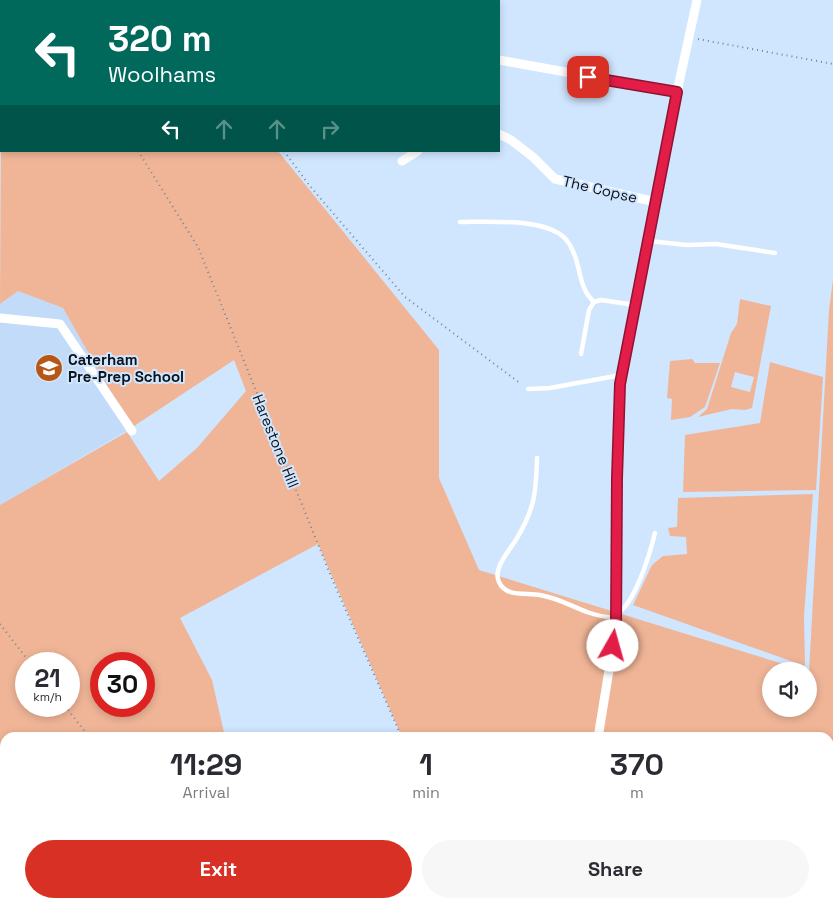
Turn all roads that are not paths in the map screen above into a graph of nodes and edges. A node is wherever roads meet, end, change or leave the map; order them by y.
1 (697, 0) edge
2 (500, 60) edge
3 (677, 92) junction
4 (500, 134) edge
5 (416, 152) edge
6 (402, 161) dead end
7 (656, 202) junction
8 (460, 222) dead end
9 (649, 241) junction
10 (775, 252) dead end
11 (594, 302) junction
12 (636, 305) junction
13 (0, 318) edge
14 (581, 354) dead end
15 (622, 375) junction
16 (528, 389) road end
17 (132, 431) dead end
18 (536, 458) dead end
19 (655, 533) dead end
20 (616, 617) junction
21 (599, 732) edge

1 - 3 street
2 - 3 street
3 - 7 street
4 - 7 street, The Copse
5 - 6 street
7 - 9 street
8 - 11 lane
9 - 10 lane
9 - 12 street
11 - 12 lane
11 - 14 lane
12 - 15 street
13 - 17 street
15 - 16 lane
15 - 20 street
18 - 20 lane
19 - 20 lane
20 - 21 street

